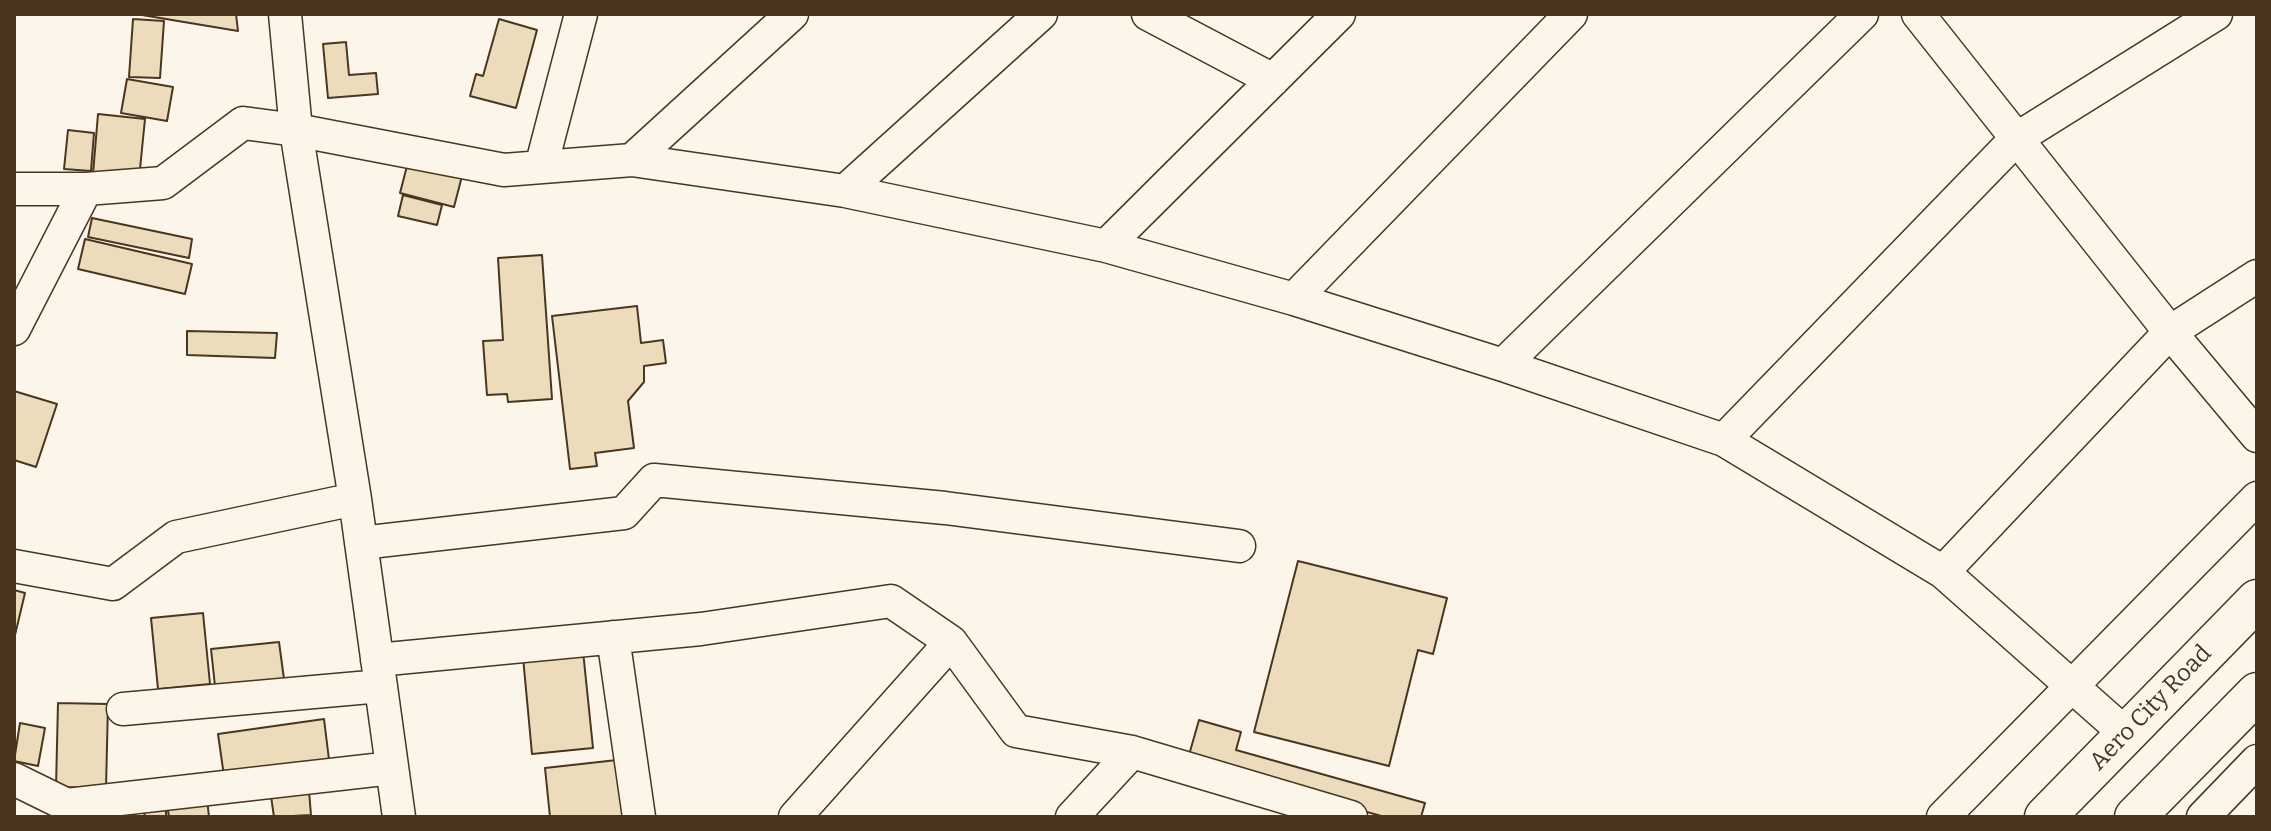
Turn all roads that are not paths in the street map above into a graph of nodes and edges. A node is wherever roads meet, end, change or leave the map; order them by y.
1 (285, 14) edge
2 (581, 14) edge
3 (792, 14) edge
4 (1041, 14) edge
5 (1148, 14) edge
6 (1339, 14) edge
7 (1571, 14) edge
8 (1862, 14) edge
9 (1918, 14) edge
10 (2216, 14) edge
11 (1273, 80) junction
12 (296, 130) junction
13 (2016, 139) junction
14 (632, 160) junction
15 (541, 167) junction
16 (14, 189) edge
17 (86, 189) junction
18 (845, 191) junction
19 (1106, 246) junction
20 (2257, 276) edge
21 (1294, 299) junction
22 (14, 329) edge
23 (2170, 332) junction
24 (1503, 365) junction
25 (2257, 436) edge
26 (1724, 440) junction
27 (2257, 498) edge
28 (355, 499) junction
29 (361, 543) junction
30 (1239, 546) dead end
31 (14, 566) edge
32 (1943, 572) junction
33 (2257, 600) edge
34 (613, 637) junction
35 (951, 642) junction
36 (379, 673) junction
37 (2071, 686) junction
38 (2257, 693) edge
39 (123, 709) dead end
40 (2126, 734) junction
41 (1132, 752) junction
42 (2257, 761) edge
43 (392, 768) junction
44 (14, 779) edge
45 (399, 817) edge
46 (639, 817) edge
47 (795, 817) edge
48 (1072, 817) edge
49 (1351, 817) edge
50 (1943, 817) edge
51 (2045, 817) edge
52 (2135, 817) edge
53 (2203, 817) edge

1 - 12 street
2 - 15 street
3 - 14 street
4 - 18 street
5 - 11 street
6 - 11 street
7 - 21 street
8 - 24 street
9 - 13 street
10 - 13 street
11 - 19 street
12 - 15 street
12 - 17 street
12 - 28 street
13 - 23 street
13 - 26 street
14 - 15 street
14 - 18 street
16 - 17 street
17 - 22 street
18 - 19 street
19 - 21 street
20 - 23 street
21 - 24 street
23 - 25 street
23 - 32 street
24 - 26 street
26 - 32 street
27 - 37 street
28 - 29 street
28 - 31 street
29 - 30 street
29 - 36 street
32 - 37 street
33 - 40 street, Aero City Road
34 - 35 street
34 - 36 street
34 - 46 street
35 - 41 street
35 - 47 street
36 - 39 street
36 - 43 street
37 - 40 street
37 - 50 street
38 - 52 street
40 - 51 street, Aero City Road
41 - 48 street
41 - 49 street
42 - 53 street
43 - 44 street
43 - 45 street

